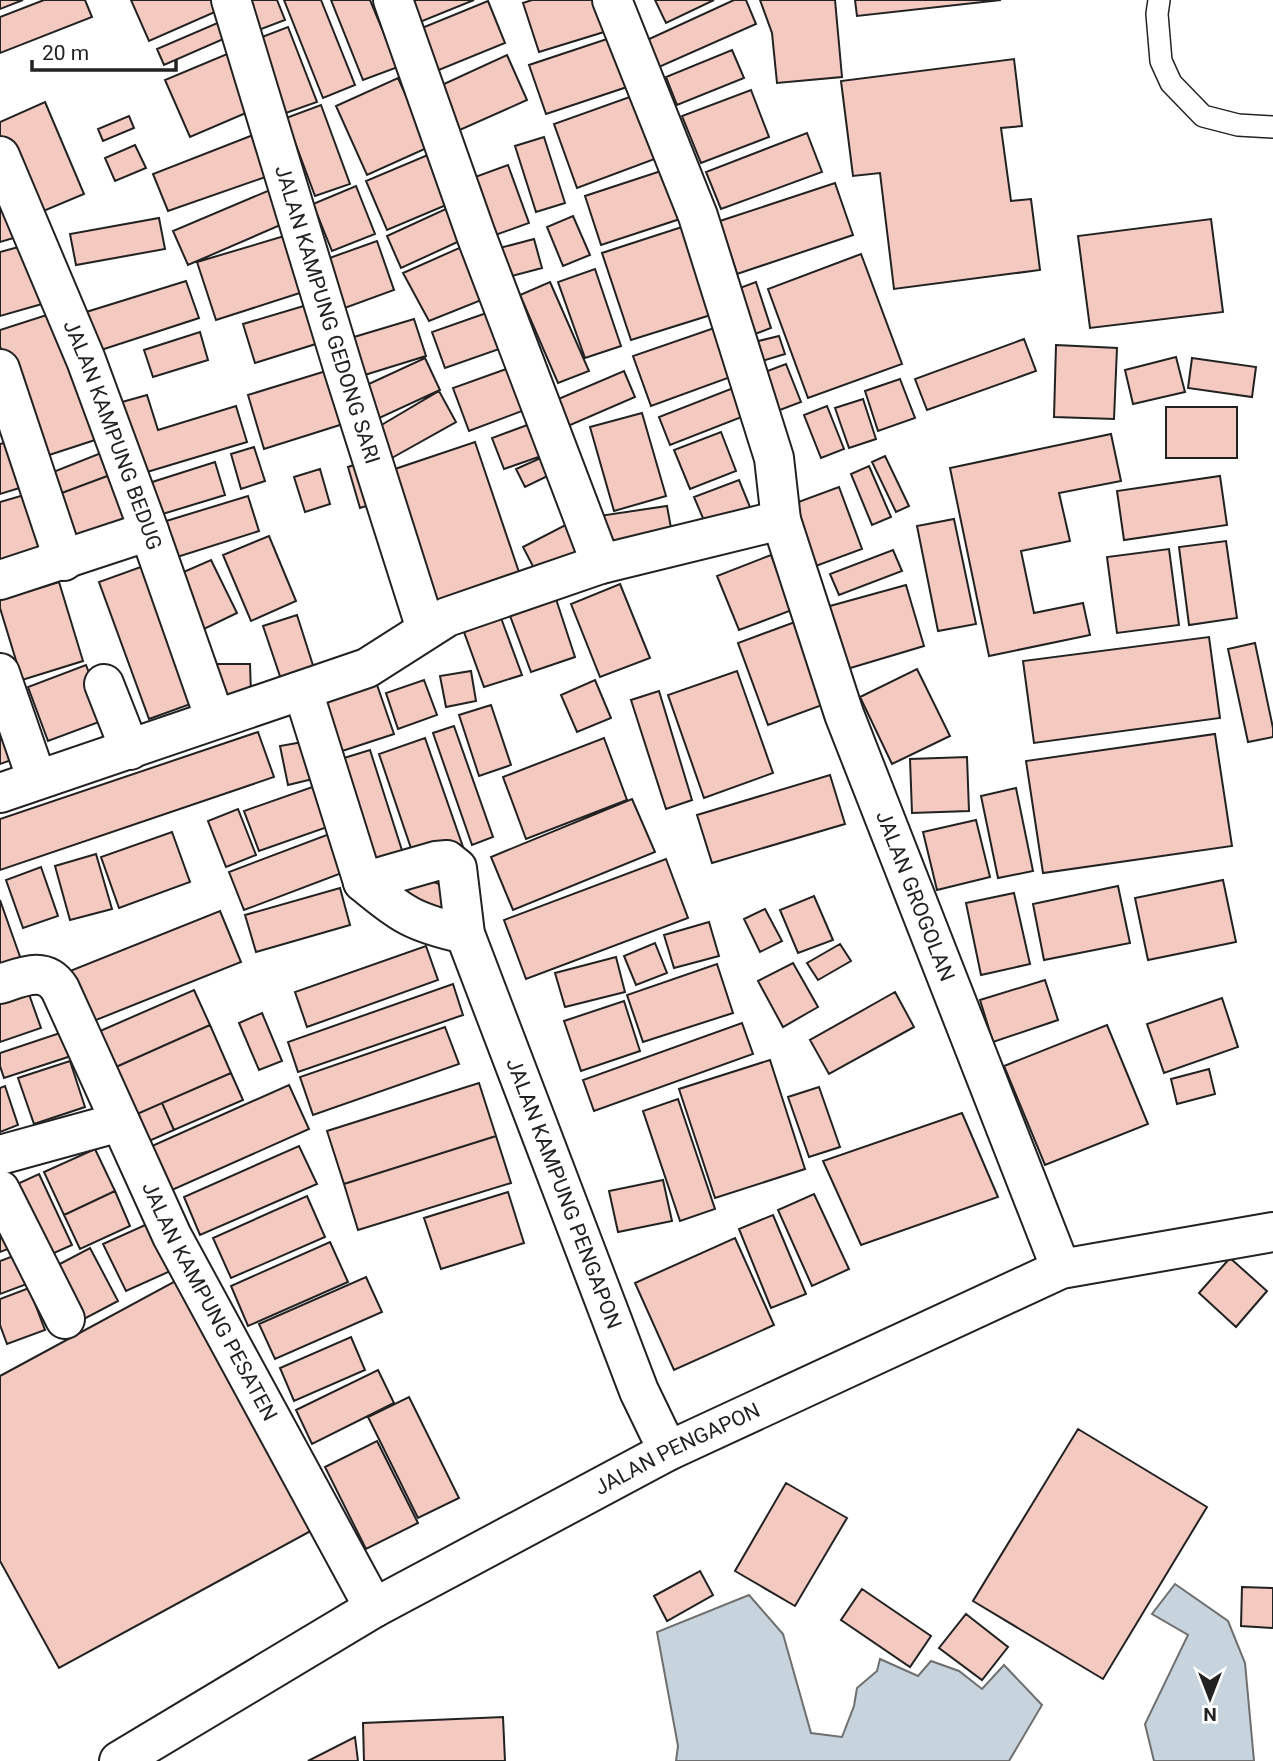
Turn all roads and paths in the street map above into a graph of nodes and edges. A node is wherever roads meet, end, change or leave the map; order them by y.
1 (231, 0) edge
2 (393, 0) edge
3 (612, 0) edge
4 (1159, 0) edge
5 (1273, 127) edge
6 (0, 156) edge
7 (0, 369) edge
8 (781, 520) junction
9 (149, 531) junction
10 (64, 561) junction
11 (601, 564) junction
12 (0, 580) edge
13 (426, 629) junction
14 (0, 673) edge
15 (104, 684) dead end
16 (303, 691) junction
17 (215, 719) junction
18 (130, 750) junction
19 (37, 780) junction
20 (0, 793) edge
21 (363, 882) junction
22 (465, 934) junction
23 (0, 984) edge
24 (120, 1122) junction
25 (0, 1155) edge
26 (0, 1190) edge
27 (1273, 1232) edge
28 (1061, 1269) junction
29 (65, 1320) dead end
30 (668, 1451) junction
31 (374, 1608) junction
32 (120, 1761) edge

1 - 13 main road, JALAN KAMPUNG GEDONG SARI
2 - 11 main road
3 - 8 main road
4 - 5 lane
6 - 9 main road, JALAN KAMPUNG BEDUG
7 - 10 main road
8 - 11 main road
8 - 28 main road, JALAN GROGOLAN
9 - 10 main road
9 - 17 main road, JALAN KAMPUNG BEDUG
10 - 12 main road
11 - 13 main road
13 - 16 main road
14 - 19 main road
15 - 18 main road
16 - 17 main road
16 - 21 main road
17 - 18 main road
18 - 19 main road
19 - 20 main road
21 - 22 main road
21 - 22 main road, JALAN KAMPUNG PENGAPON
22 - 30 main road, JALAN KAMPUNG PENGAPON
23 - 24 main road, JALAN KAMPUNG PESATEN
24 - 25 main road
24 - 31 main road, JALAN KAMPUNG PESATEN
26 - 29 main road
27 - 28 main road, JALAN PENGAPON
28 - 30 main road, JALAN PENGAPON
30 - 31 main road, JALAN PENGAPON
31 - 32 main road, JALAN PENGAPON

